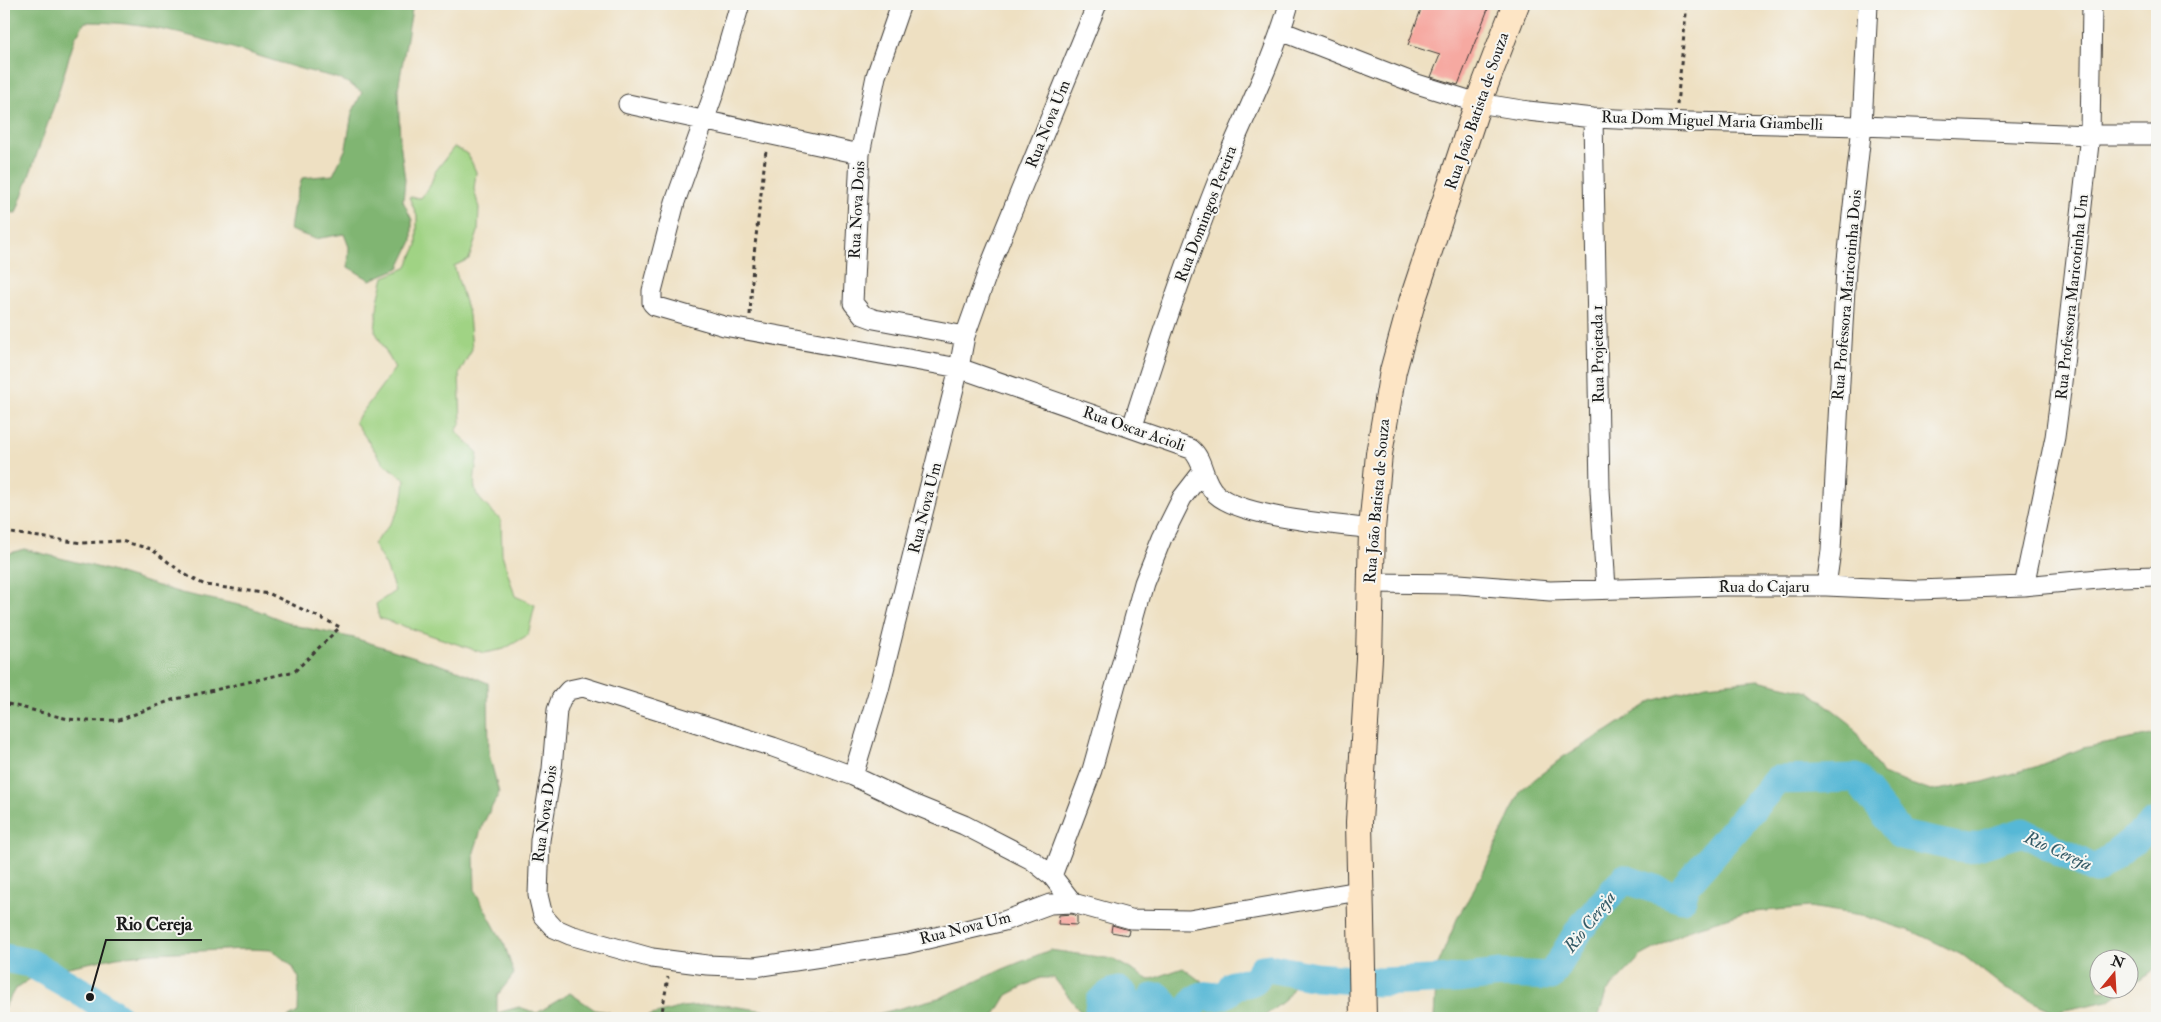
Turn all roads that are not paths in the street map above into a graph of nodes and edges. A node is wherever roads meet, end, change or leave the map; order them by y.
1 (740, 4) edge
2 (901, 4) edge
3 (1097, 4) edge
4 (1289, 4) edge
5 (1516, 4) edge
6 (1868, 4) edge
7 (2092, 4) edge
8 (1281, 31) junction
9 (1478, 103) junction
10 (628, 104) dead end
11 (1594, 118) junction
12 (704, 120) junction
13 (1862, 126) junction
14 (2090, 135) junction
15 (2157, 135) edge
16 (860, 154) junction
17 (965, 336) junction
18 (959, 368) junction
19 (1132, 427) junction
20 (1203, 471) junction
21 (1372, 529) junction
22 (2157, 576) edge
23 (1370, 583) junction
24 (1826, 586) junction
25 (2024, 586) junction
26 (1606, 589) junction
27 (853, 776) junction
28 (1052, 876) junction
29 (1359, 891) junction
30 (1073, 903) junction
31 (856, 951) joint
32 (1362, 1018) edge

1 - 12 street
2 - 16 street, Rua Nova Dois
3 - 17 street, Rua Nova Um
4 - 8 street, Rua Domingos Pereira
5 - 9 street, Rua João Batista de Souza
6 - 13 street, Rua Professora Maricotinha Dois
7 - 14 street, Rua Professora Maricotinha Um
8 - 9 street, Rua Dom Miguel Maria Giambelli
8 - 19 street, Rua Domingos Pereira
9 - 11 street, Rua Dom Miguel Maria Giambelli
9 - 21 street, Rua João Batista de Souza
10 - 12 street
11 - 13 street, Rua Dom Miguel Maria Giambelli
11 - 26 street, Rua Projetada 1
12 - 16 street
12 - 18 street, Rua Oscar Acioli
13 - 14 street, Rua Dom Miguel Maria Giambelli
13 - 24 street, Rua Professora Maricotinha Dois
14 - 15 street, Rua Dom Miguel Maria Giambelli
14 - 25 street, Rua Professora Maricotinha Um
16 - 17 street, Rua Nova Dois
17 - 18 street, Rua Nova Um
18 - 19 street, Rua Oscar Acioli
18 - 27 street, Rua Nova Um
19 - 20 street, Rua Oscar Acioli
20 - 21 street, Rua Oscar Acioli
20 - 28 street
21 - 23 street, Rua João Batista de Souza
22 - 25 street, Rua do Cajaru
23 - 26 street, Rua do Cajaru
23 - 29 street, Rua João Batista de Souza
24 - 25 street, Rua do Cajaru
24 - 26 street, Rua do Cajaru
27 - 28 street
27 - 31 street, Rua Nova Dois
28 - 30 street
29 - 30 street, Rua Nova Um
29 - 32 street, Rua João Batista de Souza
30 - 31 street, Rua Nova Um

